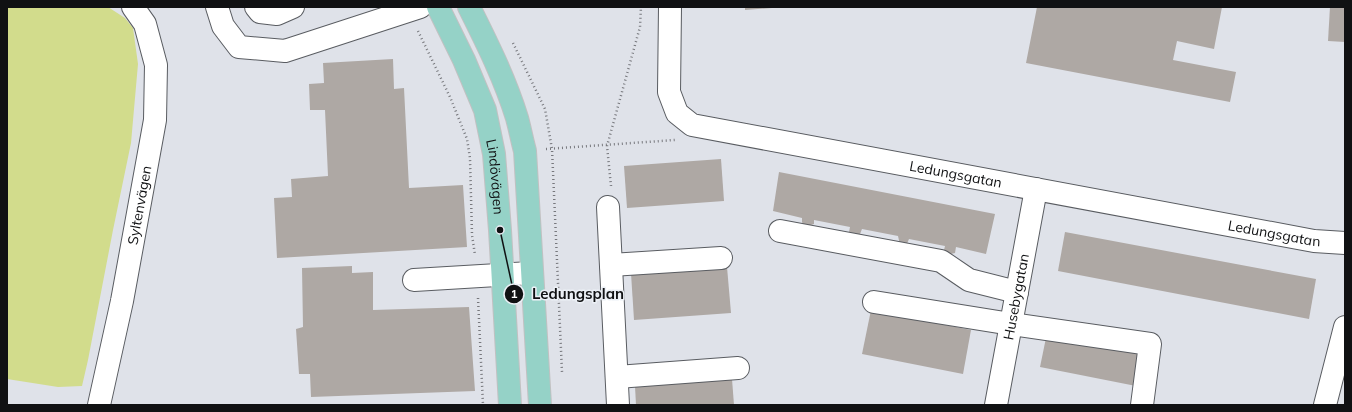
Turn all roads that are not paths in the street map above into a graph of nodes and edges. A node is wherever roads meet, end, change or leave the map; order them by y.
1 (133, 7) edge
2 (217, 7) edge
3 (256, 7) edge
4 (294, 7) edge
5 (438, 7) edge
6 (469, 7) edge
7 (670, 7) edge
8 (414, 9) edge
9 (1036, 189) junction
10 (608, 207) road end
11 (780, 231) dead end
12 (1345, 243) edge
13 (721, 258) dead end
14 (611, 265) junction
15 (531, 273) junction
16 (502, 275) junction
17 (414, 280) dead end
18 (1017, 292) junction
19 (874, 302) dead end
20 (1011, 324) junction
21 (1345, 327) edge
22 (738, 368) dead end
23 (616, 377) junction
24 (99, 405) edge
25 (510, 405) edge
26 (540, 405) edge
27 (618, 405) edge
28 (996, 405) edge
29 (1142, 405) edge
30 (1325, 405) edge

1 - 24 street, Syltenvägen
2 - 8 street
3 - 4 street
5 - 16 main road, Lindövägen
6 - 15 main road
7 - 9 street, Ledungsgatan
9 - 12 street, Ledungsgatan
9 - 18 street, Husebygatan
10 - 14 street
11 - 18 street
13 - 14 street
14 - 23 street
15 - 16 street
15 - 26 main road
16 - 17 street
16 - 25 main road, Lindövägen
18 - 20 street, Husebygatan
19 - 20 street
20 - 28 street, Husebygatan
20 - 29 street
21 - 30 street
22 - 23 street
23 - 27 street

